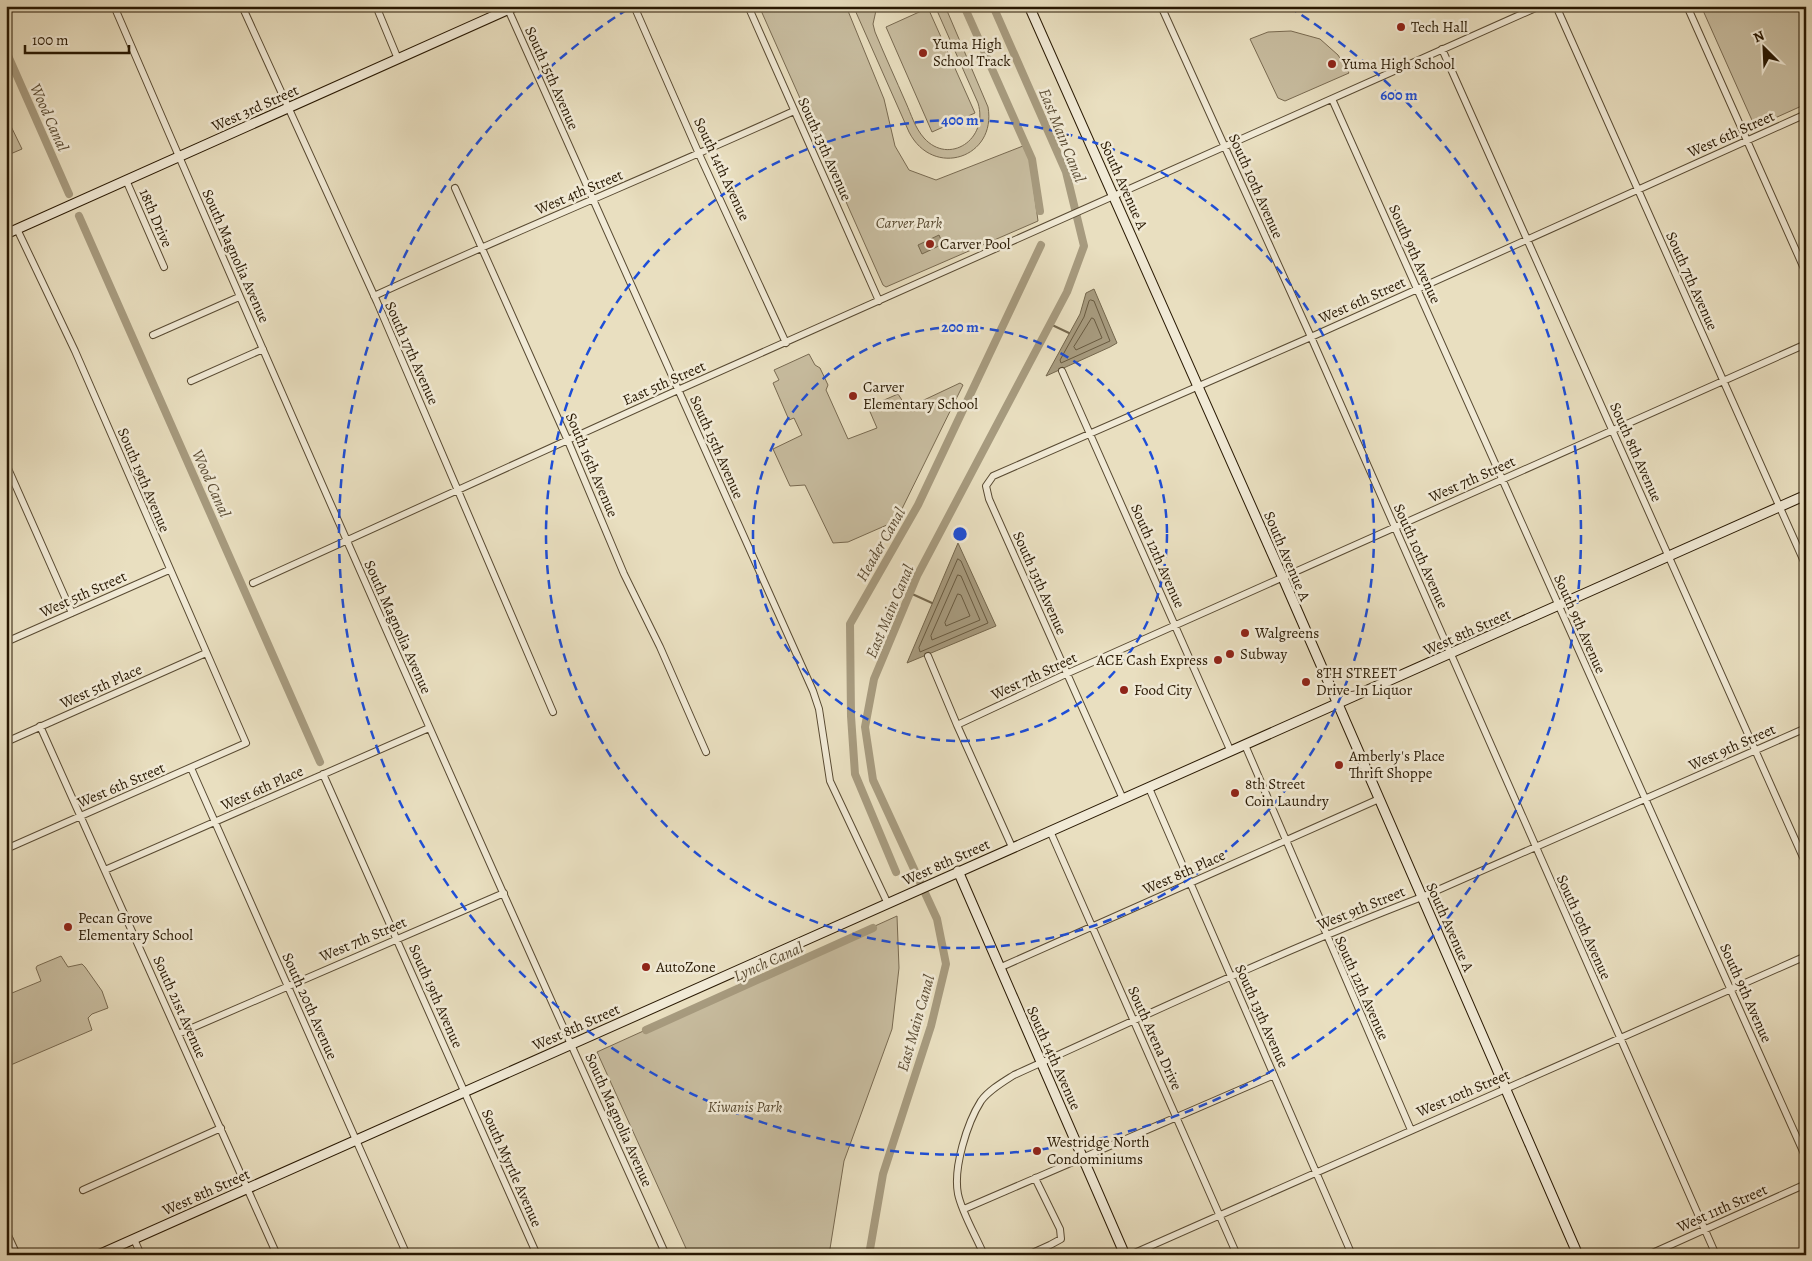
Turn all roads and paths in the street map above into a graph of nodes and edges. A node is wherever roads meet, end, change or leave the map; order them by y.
1 (114, 6) edge
2 (242, 6) edge
3 (376, 6) edge
4 (634, 6) edge
5 (748, 6) edge
6 (1030, 6) edge
7 (1161, 6) edge
8 (1540, 6) edge
9 (1556, 6) edge
10 (1686, 6) edge
11 (510, 7) edge
12 (1442, 49) junction
13 (398, 59) junction
14 (1332, 99) junction
15 (288, 108) junction
16 (794, 111) junction
17 (1806, 114) edge
18 (1746, 140) junction
19 (1224, 146) junction
20 (699, 154) junction
21 (179, 157) junction
22 (126, 180) junction
23 (455, 188) dead end
24 (1638, 190) junction
25 (1114, 196) junction
26 (593, 200) junction
27 (17, 229) junction
28 (6, 234) edge
29 (1527, 239) junction
30 (481, 246) junction
31 (164, 267) dead end
32 (1806, 273) edge
33 (1417, 288) junction
34 (374, 296) junction
35 (239, 297) junction
36 (879, 301) junction
37 (153, 336) dead end
38 (1310, 337) junction
39 (786, 343) junction
40 (1806, 344) edge
41 (263, 349) junction
42 (1062, 371) dead end
43 (191, 381) dead end
44 (1723, 381) junction
45 (1198, 386) junction
46 (678, 390) junction
47 (1612, 430) junction
48 (1090, 434) junction
49 (568, 441) junction
50 (6, 464) edge
51 (1502, 480) junction
52 (986, 486) joint
53 (458, 490) junction
54 (1806, 496) edge
55 (1779, 507) junction
56 (1394, 528) junction
57 (347, 541) junction
58 (1669, 556) junction
59 (1806, 566) edge
60 (169, 570) junction
61 (1282, 578) junction
62 (253, 583) dead end
63 (1559, 606) junction
64 (72, 613) junction
65 (1176, 626) junction
66 (6, 642) edge
67 (206, 653) junction
68 (1451, 654) junction
69 (928, 656) dead end
70 (1066, 674) junction
71 (1337, 704) junction
72 (553, 712) dead end
73 (957, 725) junction
74 (40, 726) junction
75 (429, 728) junction
76 (1806, 728) edge
77 (6, 742) edge
78 (246, 743) joint
79 (1245, 745) junction
80 (1755, 750) junction
81 (706, 752) dead end
82 (1231, 752) junction
83 (191, 768) junction
84 (323, 774) junction
85 (1149, 788) junction
86 (1123, 799) junction
87 (1379, 799) junction
88 (1645, 799) junction
89 (81, 816) junction
90 (215, 822) junction
91 (1050, 832) junction
92 (1285, 841) junction
93 (1012, 847) junction
94 (1535, 847) junction
95 (6, 849) edge
96 (1806, 864) edge
97 (105, 870) junction
98 (958, 872) junction
99 (1190, 883) junction
100 (504, 893) junction
101 (1422, 897) junction
102 (888, 904) junction
103 (1092, 927) junction
104 (1326, 936) junction
105 (397, 938) junction
106 (1806, 956) edge
107 (999, 968) junction
108 (1232, 977) junction
109 (288, 986) junction
110 (1730, 989) junction
111 (1135, 1020) junction
112 (178, 1034) junction
113 (1620, 1038) junction
114 (572, 1044) junction
115 (1041, 1063) junction
116 (1274, 1075) junction
117 (1505, 1089) junction
118 (464, 1091) junction
119 (1177, 1118) junction
120 (221, 1128) junction
121 (1411, 1130) junction
122 (356, 1140) junction
123 (1806, 1158) edge
124 (1083, 1159) junction
125 (1316, 1172) junction
126 (1035, 1178) junction
127 (1806, 1184) edge
128 (248, 1188) junction
129 (83, 1190) dead end
130 (964, 1209) junction
131 (1220, 1215) junction
132 (1705, 1230) junction
133 (6, 1231) edge
134 (134, 1239) junction
135 (17, 1255) edge
136 (98, 1255) edge
137 (141, 1255) edge
138 (277, 1255) edge
139 (407, 1255) edge
140 (537, 1255) edge
141 (666, 1255) edge
142 (984, 1255) edge
143 (1028, 1255) edge
144 (1125, 1255) edge
145 (1130, 1255) edge
146 (1237, 1255) edge
147 (1352, 1255) edge
148 (1578, 1255) edge
149 (1648, 1255) edge
150 (1716, 1255) edge

1 - 21 street, South Magnolia Avenue
2 - 15 street, South 17th Avenue
3 - 13 street
4 - 20 street, South 14th Avenue
5 - 16 street, South 13th Avenue
6 - 25 main road, South Avenue A
7 - 19 street, South 10th Avenue
8 - 12 street
9 - 24 street, South 7th Avenue
10 - 18 street
11 - 13 main road, West 3rd Street
11 - 26 street, South 15th Avenue
12 - 14 street
12 - 29 street, South 8th Avenue
13 - 15 main road, West 3rd Street
14 - 19 street
14 - 33 street, South 9th Avenue
15 - 21 main road, West 3rd Street
15 - 34 street, South 17th Avenue
16 - 20 street, West 4th Street
16 - 36 street, South 13th Avenue
17 - 18 street, West 6th Street
18 - 24 street, West 6th Street
18 - 32 street
19 - 25 street
19 - 38 street, South 10th Avenue
20 - 26 street, West 4th Street
20 - 39 street, South 14th Avenue
21 - 22 main road, West 3rd Street
21 - 35 street, South Magnolia Avenue
22 - 27 main road, West 3rd Street
22 - 31 street, 18th Drive
23 - 30 street, South 16th Avenue
24 - 29 street, West 6th Street
24 - 44 street, South 7th Avenue
25 - 36 street, East 5th Street
25 - 45 main road, South Avenue A
26 - 30 street, West 4th Street
26 - 46 street, South 15th Avenue
27 - 28 main road, West 3rd Street
27 - 60 street, South 19th Avenue
29 - 33 street, West 6th Street
29 - 47 street, South 8th Avenue
30 - 34 street, West 4th Street
30 - 49 street, South 16th Avenue
33 - 38 street, West 6th Street
33 - 51 street, South 9th Avenue
34 - 53 street, South 17th Avenue
35 - 37 street
35 - 41 street, South Magnolia Avenue
36 - 39 street, East 5th Street
38 - 45 street, West 6th Street
38 - 56 street, South 10th Avenue
39 - 46 street, East 5th Street
40 - 44 street, West 7th Street
41 - 43 street
41 - 57 street, South Magnolia Avenue
42 - 48 street, South 12th Avenue
44 - 47 street, West 7th Street
44 - 55 street, South 7th Avenue
45 - 48 street, West 6th Street
45 - 61 main road, South Avenue A
46 - 49 street, East 5th Street
46 - 102 street, South 15th Avenue
47 - 51 street, West 7th Street
47 - 58 street, South 8th Avenue
48 - 52 street, West 6th Street
48 - 65 street, South 12th Avenue
49 - 53 street, East 5th Street
49 - 81 street, South 16th Avenue
50 - 64 street
51 - 56 street, West 7th Street
51 - 63 street, South 9th Avenue
52 - 70 street, South 13th Avenue
53 - 57 street, East 5th Street
53 - 72 street, South 17th Avenue
54 - 55 main road, West 8th Street
55 - 58 main road, West 8th Street
55 - 59 street, South 7th Avenue
56 - 61 street, West 7th Street
56 - 68 street, South 10th Avenue
57 - 62 street, East 5th Street
57 - 75 street, South Magnolia Avenue
58 - 63 main road, West 8th Street
58 - 80 street, South 8th Avenue
60 - 64 street, West 5th Street
60 - 67 street, South 19th Avenue
61 - 65 street, West 7th Street
61 - 71 main road, South Avenue A
63 - 68 main road, West 8th Street
63 - 88 street, South 9th Avenue
64 - 66 street, West 5th Street
65 - 70 street, West 7th Street
65 - 82 street, South 12th Avenue
67 - 74 street, West 5th Place
67 - 78 street, South 19th Avenue
68 - 71 main road, West 8th Street
68 - 94 street, South 10th Avenue
69 - 73 street
70 - 73 street, West 7th Street
70 - 86 street, South 13th Avenue
71 - 79 main road, West 8th Street
71 - 87 main road, South Avenue A
73 - 93 street
74 - 77 street, West 5th Place
74 - 89 street, South 21st Avenue
75 - 84 street, West 6th Place
75 - 100 street, South Magnolia Avenue
76 - 80 street, West 9th Street
78 - 83 street, West 6th Street
79 - 82 main road, West 8th Street
79 - 92 street, South 12th Avenue
80 - 88 street, West 9th Street
80 - 96 street, South 8th Avenue
82 - 85 main road, West 8th Street
83 - 89 street, West 6th Street
83 - 90 street, South 20th Avenue
84 - 90 street, West 6th Place
84 - 105 street, South 19th Avenue
85 - 86 main road, West 8th Street
85 - 99 street, South 13th Avenue
86 - 91 main road, West 8th Street
87 - 92 street, West 8th Place
87 - 101 main road, South Avenue A
88 - 94 street, West 9th Street
88 - 110 street, South 9th Avenue
89 - 95 street, West 6th Street
89 - 97 street, South 21st Avenue
90 - 97 street, West 6th Place
90 - 109 street, South 20th Avenue
91 - 93 main road, West 8th Street
91 - 103 street, South Arena Drive
92 - 99 street, West 8th Place
92 - 104 street, South 12th Avenue
93 - 98 main road, West 8th Street
94 - 101 street, West 9th Street
94 - 113 street, South 10th Avenue
97 - 112 street, South 21st Avenue
98 - 102 main road, West 8th Street
98 - 107 main road, South 14th Avenue
99 - 103 street, West 8th Place
99 - 108 street, South 13th Avenue
100 - 105 street, West 7th Street
100 - 114 street, South Magnolia Avenue
101 - 104 street, West 9th Street
101 - 117 main road, South Avenue A
102 - 114 main road, West 8th Street
103 - 107 street, West 8th Place
103 - 111 street, South Arena Drive
104 - 108 street, West 9th Street
104 - 121 street, South 12th Avenue
105 - 109 street, West 7th Street
105 - 118 street, South 19th Avenue
106 - 110 street, West 10th Street
107 - 115 main road, South 14th Avenue
108 - 111 street, West 9th Street
108 - 116 street, South 13th Avenue
109 - 112 street, West 7th Street
109 - 122 street, South 20th Avenue
110 - 113 street, West 10th Street
110 - 123 street, South 9th Avenue
111 - 115 street, West 9th Street
111 - 119 street, South Arena Drive
112 - 120 street, South 21st Avenue
113 - 117 street, West 10th Street
113 - 132 street, South 10th Avenue
114 - 118 main road, West 8th Street
114 - 141 street, South Magnolia Avenue
115 - 124 main road, South 14th Avenue
115 - 130 street, West 9th Street
116 - 119 street
116 - 125 street, South 13th Avenue
117 - 121 street, West 10th Street
117 - 148 main road, South Avenue A
118 - 122 main road, West 8th Street
118 - 140 street, South Myrtle Avenue
119 - 124 street
119 - 131 street, South Arena Drive
120 - 128 street, South 21st Avenue
120 - 129 street
121 - 125 street, West 10th Street
122 - 128 main road, West 8th Street
122 - 139 street, South 20th Avenue
124 - 126 street
124 - 144 main road, South 14th Avenue
125 - 131 street, West 10th Street
125 - 147 street, South 13th Avenue
126 - 130 street
126 - 143 street
127 - 132 street, West 11th Street
128 - 134 main road, West 8th Street
128 - 138 street, South 21st Avenue
130 - 142 street, West 9th Street
131 - 145 street, West 10th Street
131 - 146 street, South Arena Drive
132 - 149 street, West 11th Street
132 - 150 street, South 10th Avenue
133 - 135 street
134 - 136 main road, West 8th Street
134 - 137 street

